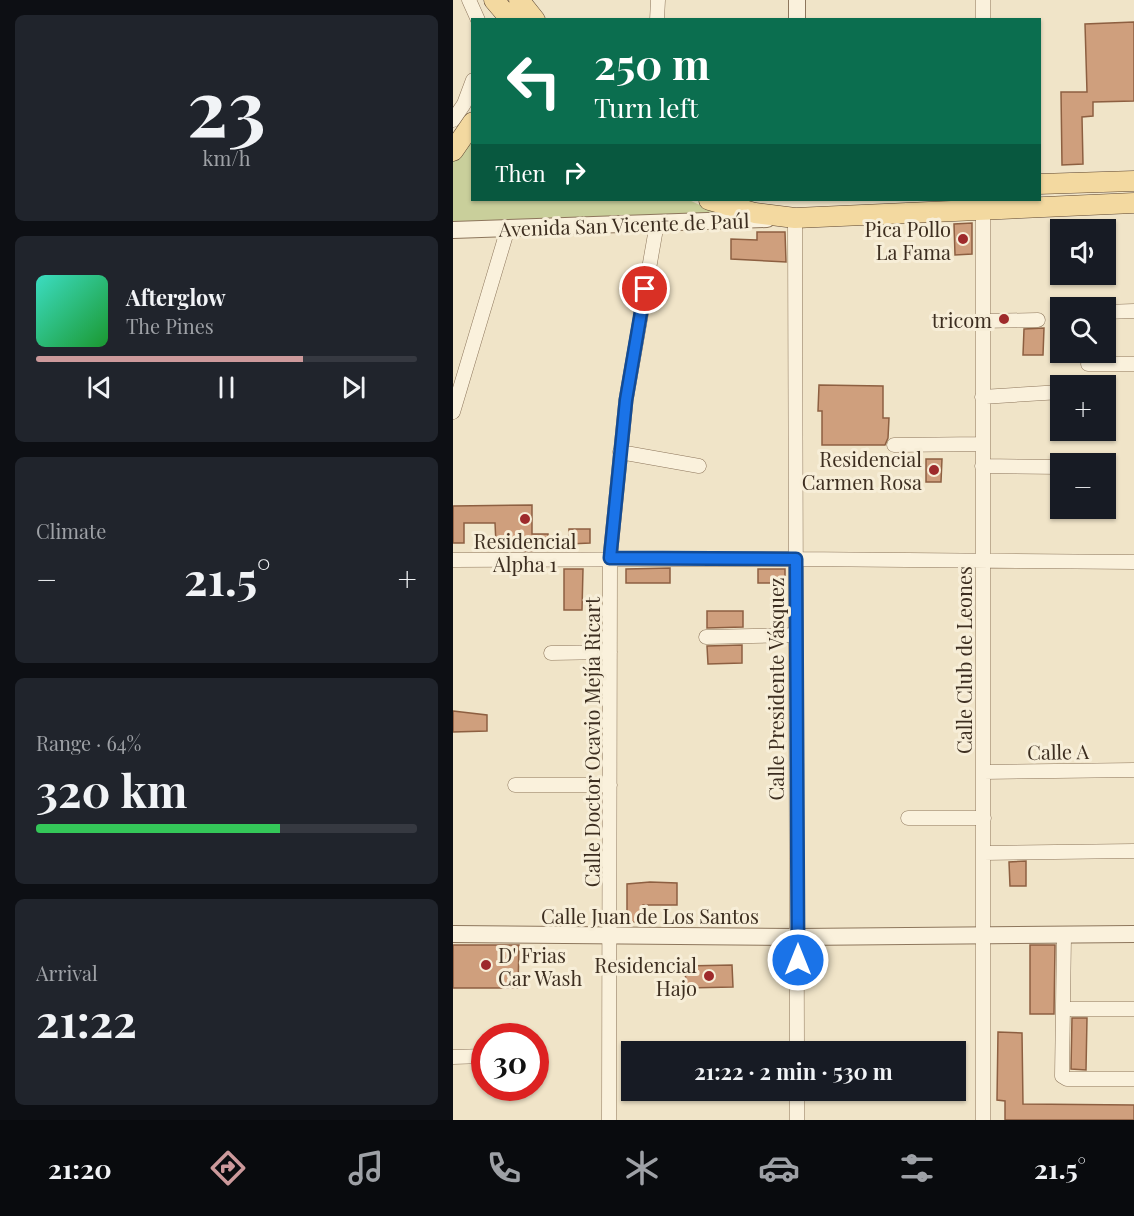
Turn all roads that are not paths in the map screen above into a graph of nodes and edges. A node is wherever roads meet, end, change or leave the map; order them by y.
1 (469, 0) edge
2 (487, 0) edge
3 (494, 0) edge
4 (658, 0) edge
5 (797, 0) edge
6 (983, 0) edge
7 (518, 6) edge
8 (477, 18) edge
9 (492, 18) edge
10 (533, 18) edge
11 (657, 18) edge
12 (797, 18) edge
13 (983, 18) edge
14 (471, 85) edge
15 (453, 120) edge
16 (471, 125) edge
17 (471, 133) edge
18 (453, 152) edge
19 (1134, 181) edge
20 (1041, 184) edge
21 (713, 201) edge
22 (1134, 203) edge
23 (983, 204) edge
24 (795, 218) junction
25 (657, 223) junction
26 (508, 228) junction
27 (453, 230) edge
28 (1134, 311) edge
29 (1116, 312) edge
30 (1038, 320) dead end
31 (981, 321) junction
32 (1088, 364) dead end
33 (1134, 364) edge
34 (1050, 393) edge
35 (982, 397) junction
36 (453, 412) edge
37 (982, 444) junction
38 (894, 445) dead end
39 (620, 452) junction
40 (699, 466) dead end
41 (982, 466) junction
42 (1050, 466) edge
43 (610, 558) junction
44 (796, 559) junction
45 (453, 560) edge
46 (983, 562) junction
47 (1134, 562) edge
48 (796, 635) junction
49 (706, 637) dead end
50 (610, 652) junction
51 (551, 653) dead end
52 (1134, 770) edge
53 (983, 772) junction
54 (515, 785) dead end
55 (610, 785) junction
56 (908, 818) dead end
57 (984, 818) junction
58 (1134, 851) edge
59 (984, 853) junction
60 (453, 934) edge
61 (1134, 934) edge
62 (610, 936) junction
63 (984, 936) junction
64 (1065, 936) junction
65 (798, 937) junction
66 (1063, 1009) junction
67 (1134, 1009) edge
68 (797, 1041) edge
69 (471, 1056) edge
70 (453, 1057) edge
71 (1134, 1079) edge
72 (797, 1101) edge
73 (609, 1120) edge
74 (797, 1120) edge
75 (983, 1120) edge

1 - 8 street
2 - 9 main road
3 - 7 main road
4 - 11 street
5 - 12 street
6 - 13 street
7 - 10 main road
14 - 15 street
16 - 18 main road
17 - 18 street
19 - 20 main road
21 - 24 main road, Avenida San Vicente de Paúl
22 - 23 main road, Avenida San Vicente de Paúl
23 - 24 main road, Avenida San Vicente de Paúl
23 - 31 street, Calle Club de Leones
24 - 25 street, Avenida San Vicente de Paúl
24 - 44 street, Calle Presidente Vásquez
25 - 26 street, Avenida San Vicente de Paúl
25 - 39 street, Calle Doctor Ocavio Mejía Ricart
26 - 27 street, Avenida San Vicente de Paúl
26 - 36 street
28 - 29 street
30 - 31 street
31 - 35 street, Calle Club de Leones
32 - 33 street
34 - 35 street
35 - 37 street, Calle Club de Leones
37 - 38 street
37 - 41 street, Calle Club de Leones
39 - 40 street
39 - 43 street, Calle Doctor Ocavio Mejía Ricart
41 - 42 street
41 - 46 street, Calle Club de Leones
43 - 44 street
43 - 45 street
43 - 50 street, Calle Doctor Ocavio Mejía Ricart
44 - 46 street
44 - 48 street, Calle Presidente Vásquez
46 - 47 street
46 - 53 street, Calle Club de Leones
48 - 49 street
48 - 65 street, Calle Presidente Vásquez
50 - 51 street
50 - 55 street, Calle Doctor Ocavio Mejía Ricart
52 - 53 street, Calle A
53 - 57 street, Calle Club de Leones
54 - 55 street
55 - 62 street, Calle Doctor Ocavio Mejía Ricart
56 - 57 street
57 - 59 street, Calle Club de Leones
58 - 59 street
59 - 63 street, Calle Club de Leones
60 - 62 street, Calle Juan de Los Santos
61 - 64 street, Calle Juan de Los Santos
62 - 65 street, Calle Juan de Los Santos
62 - 73 street, Calle Doctor Ocavio Mejía Ricart
63 - 64 street, Calle Juan de Los Santos
63 - 65 street, Calle Juan de Los Santos
63 - 75 street, Calle Club de Leones
64 - 66 street
65 - 68 street, Calle Presidente Vásquez
66 - 67 street
66 - 71 street
69 - 70 street
72 - 74 street

